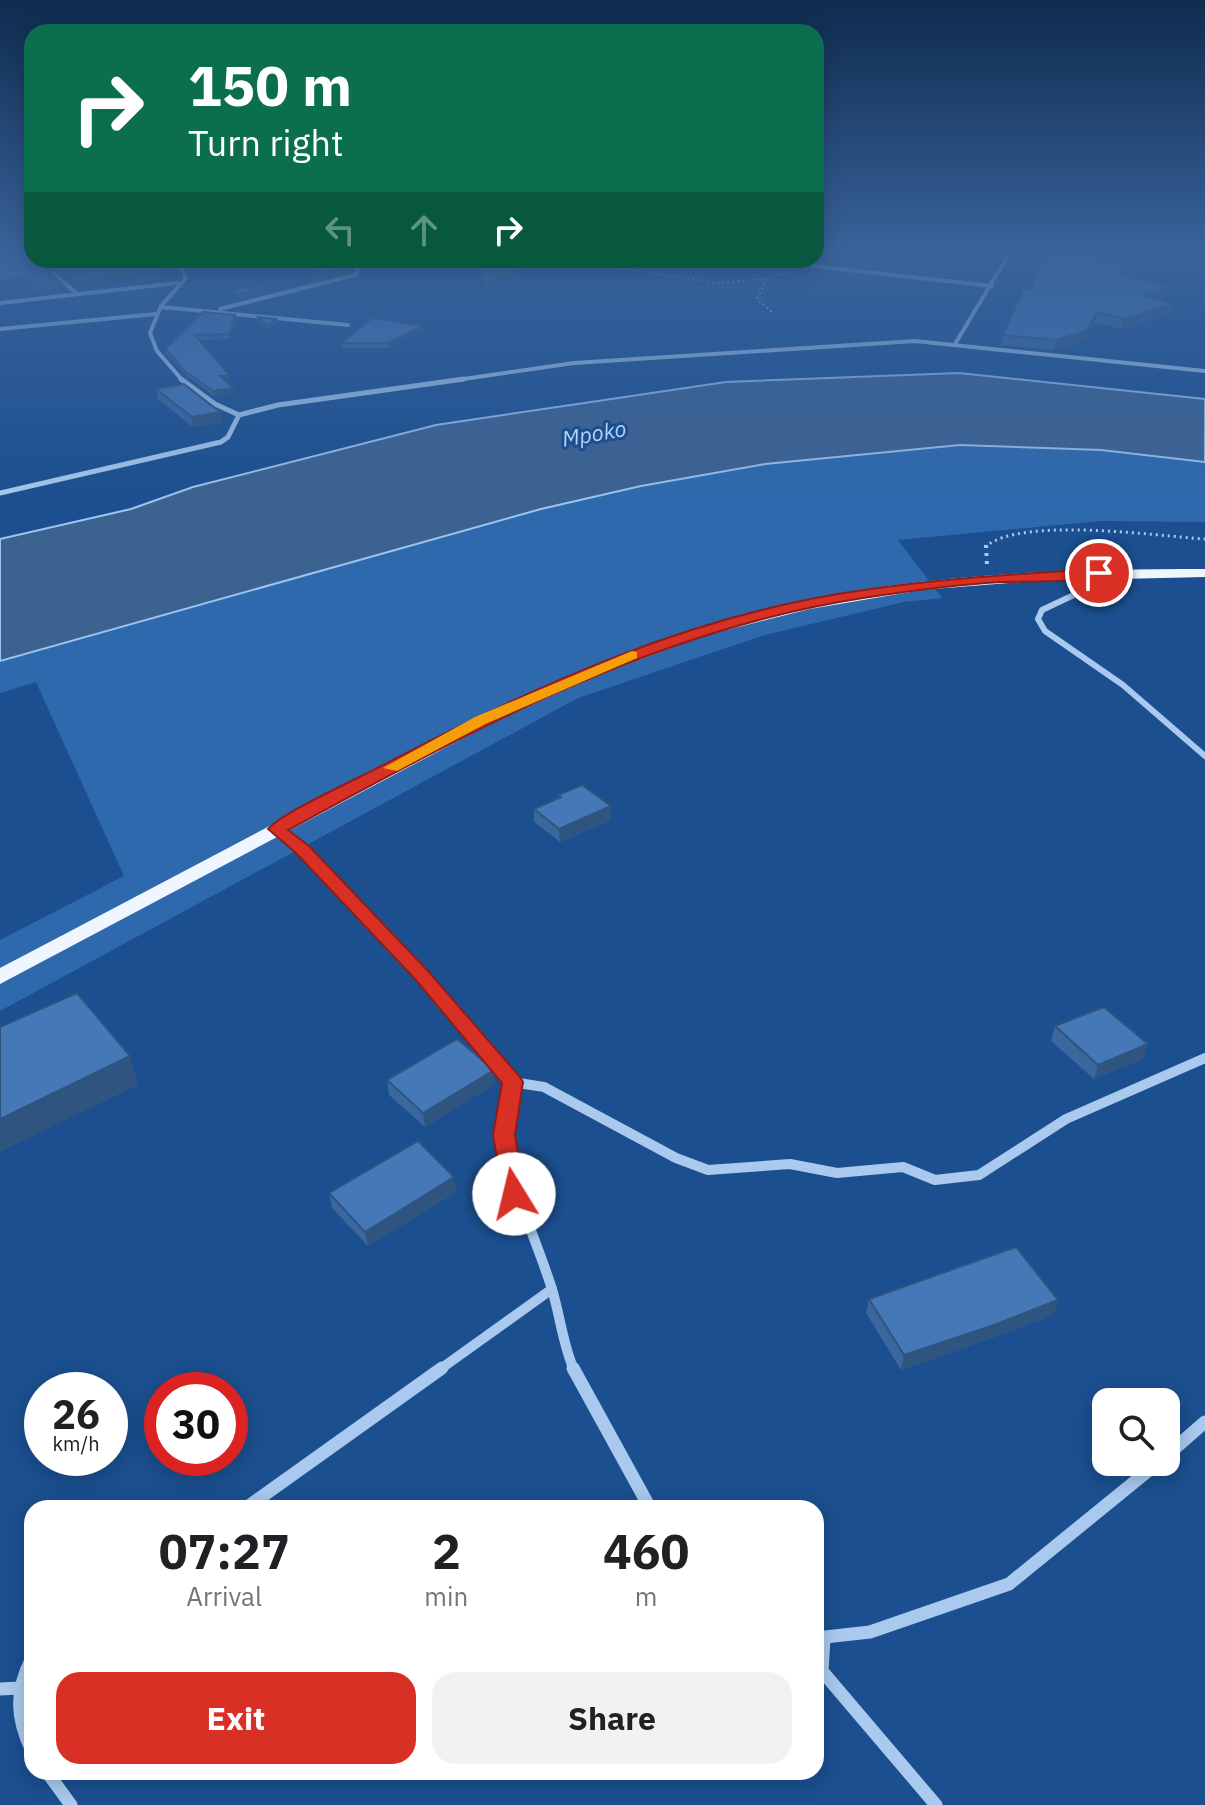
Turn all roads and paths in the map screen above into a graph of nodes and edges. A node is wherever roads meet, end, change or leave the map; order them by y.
1 (150, 333) edge
2 (962, 333) edge
3 (955, 344) junction
4 (1205, 371) edge
5 (239, 415) junction
6 (0, 493) edge
7 (1205, 539) edge
8 (1121, 572) junction
9 (1205, 573) edge
10 (989, 579) junction
11 (1205, 756) edge
12 (277, 829) junction
13 (0, 977) edge
14 (1205, 1058) edge
15 (512, 1082) junction
16 (552, 1289) junction
17 (1205, 1422) edge
18 (1180, 1444) edge
19 (1142, 1476) edge
20 (257, 1500) edge
21 (646, 1500) edge
22 (824, 1638) edge
23 (824, 1673) edge
24 (24, 1678) edge
25 (20, 1688) junction
26 (0, 1689) edge
27 (24, 1734) edge
28 (53, 1780) edge
29 (71, 1805) edge
30 (936, 1805) edge

1 - 5 street
2 - 3 street
3 - 4 street
3 - 5 street
5 - 6 street
7 - 10 path
8 - 9 main road
8 - 10 main road
8 - 11 street
10 - 12 main road
12 - 13 main road
12 - 15 street
14 - 15 street
15 - 16 street
16 - 20 street
16 - 21 street
17 - 18 street
19 - 22 street
23 - 30 street
24 - 25 street
25 - 26 street
25 - 27 street
28 - 29 street

